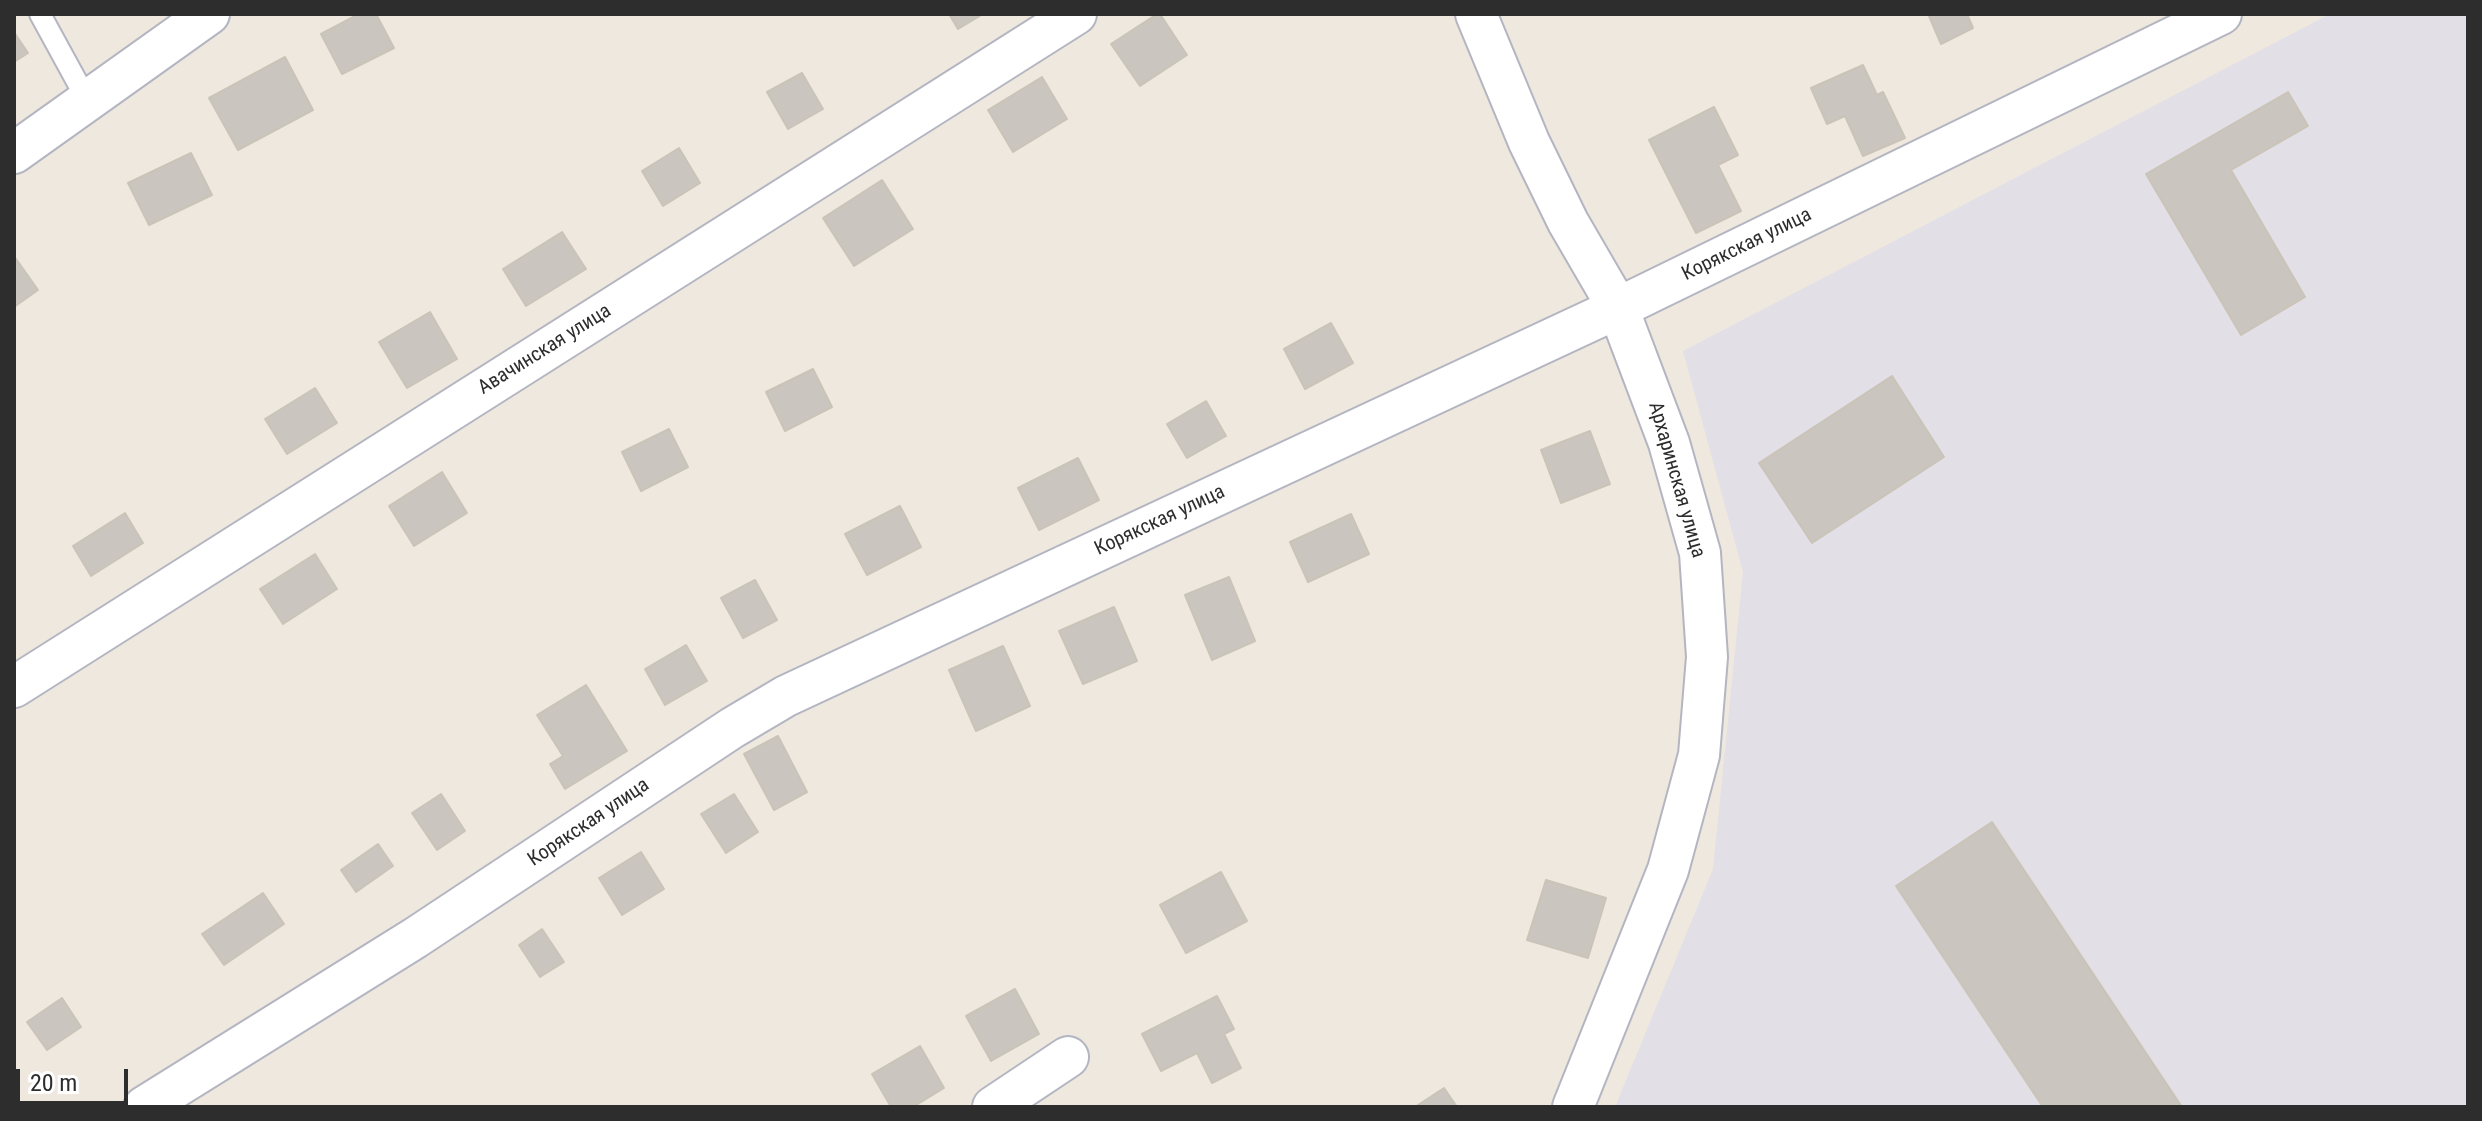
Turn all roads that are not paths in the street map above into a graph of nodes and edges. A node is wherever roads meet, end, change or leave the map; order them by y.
1 (40, 14) edge
2 (209, 14) edge
3 (1076, 14) edge
4 (1476, 14) edge
5 (2221, 14) edge
6 (87, 100) junction
7 (14, 153) edge
8 (1618, 308) junction
9 (14, 687) edge
10 (1068, 1057) dead end
11 (144, 1107) edge
12 (993, 1107) edge
13 (1573, 1107) edge

1 - 6 lane
2 - 6 street
3 - 9 street, Авачинская улица
4 - 8 street, Архаринская улица
5 - 8 street, Корякская улица
6 - 7 street
8 - 11 street, Корякская улица
8 - 13 street, Архаринская улица
10 - 12 street

